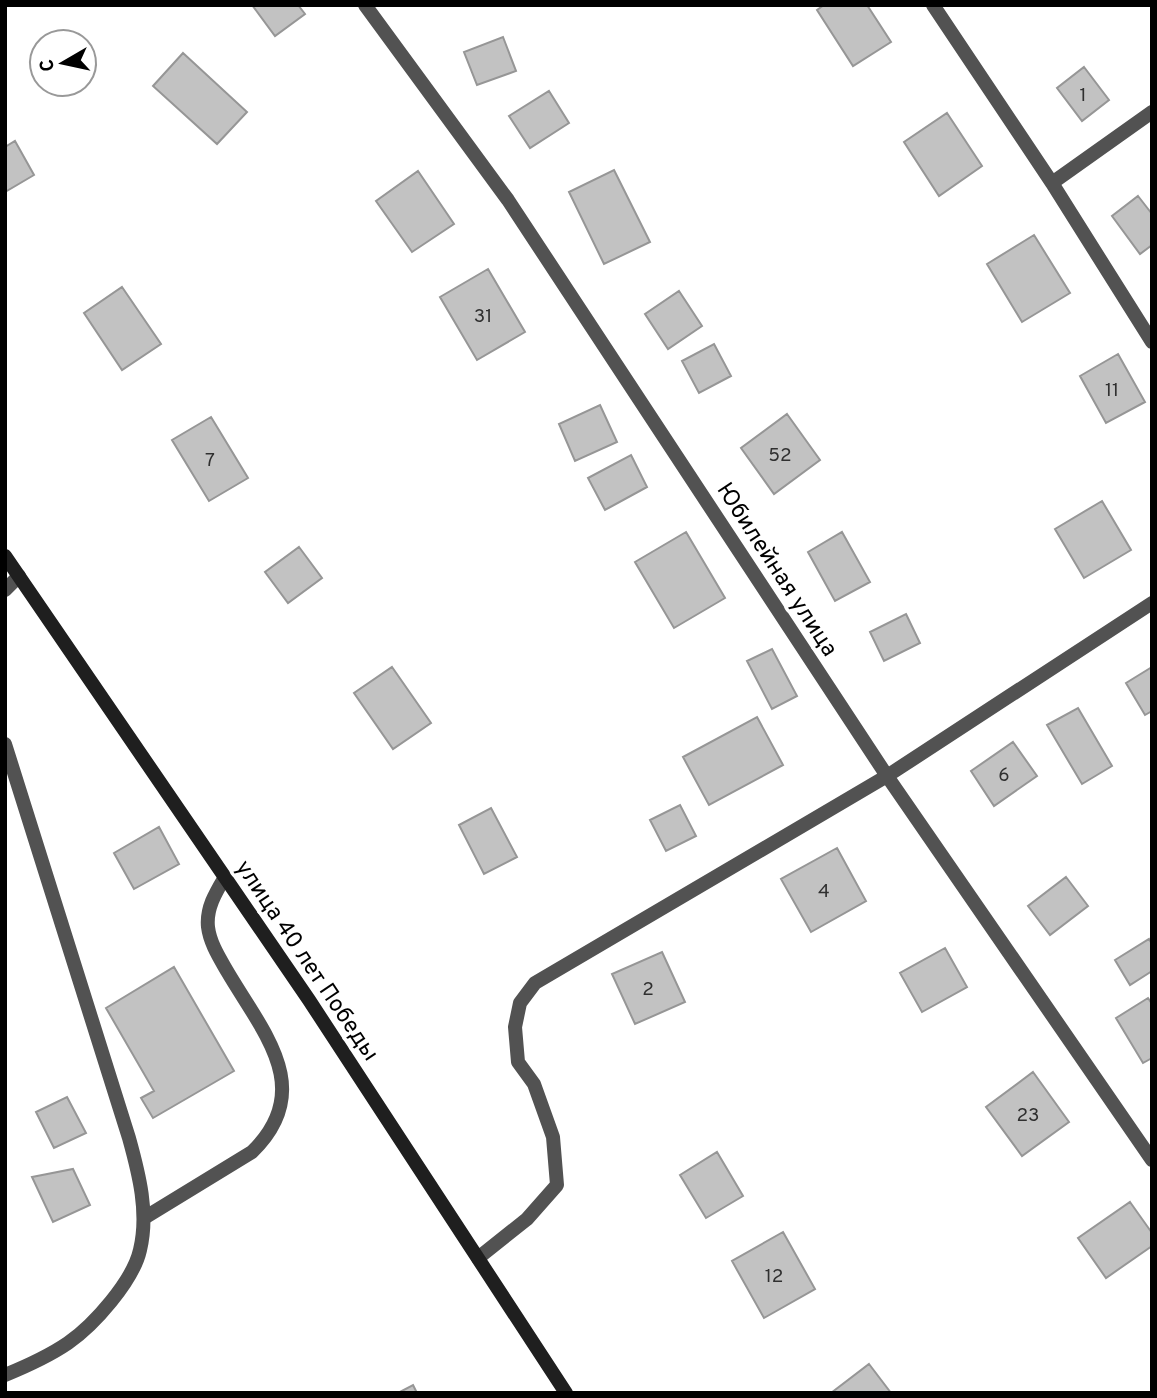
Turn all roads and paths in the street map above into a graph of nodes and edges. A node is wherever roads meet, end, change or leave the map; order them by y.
1 (365, 5) edge
2 (933, 5) edge
3 (1152, 112) edge
4 (1052, 183) junction
5 (1152, 342) edge
6 (5, 556) edge
7 (19, 576) junction
8 (5, 590) edge
9 (1152, 603) edge
10 (5, 744) edge
11 (887, 776) junction
12 (225, 877) junction
13 (1152, 1160) edge
14 (144, 1218) junction
15 (478, 1258) junction
16 (5, 1375) edge
17 (566, 1393) edge

1 - 11 street, Юбилейная улица
2 - 4 street
3 - 4 street
4 - 5 street
6 - 7 street, улица 40 лет Победы
7 - 8 street
7 - 12 street, улица 40 лет Победы
9 - 11 street
10 - 14 street
11 - 13 street, Юбилейная улица
11 - 15 street
12 - 14 street
12 - 15 street, улица 40 лет Победы
14 - 16 street
15 - 17 street, улица 40 лет Победы

